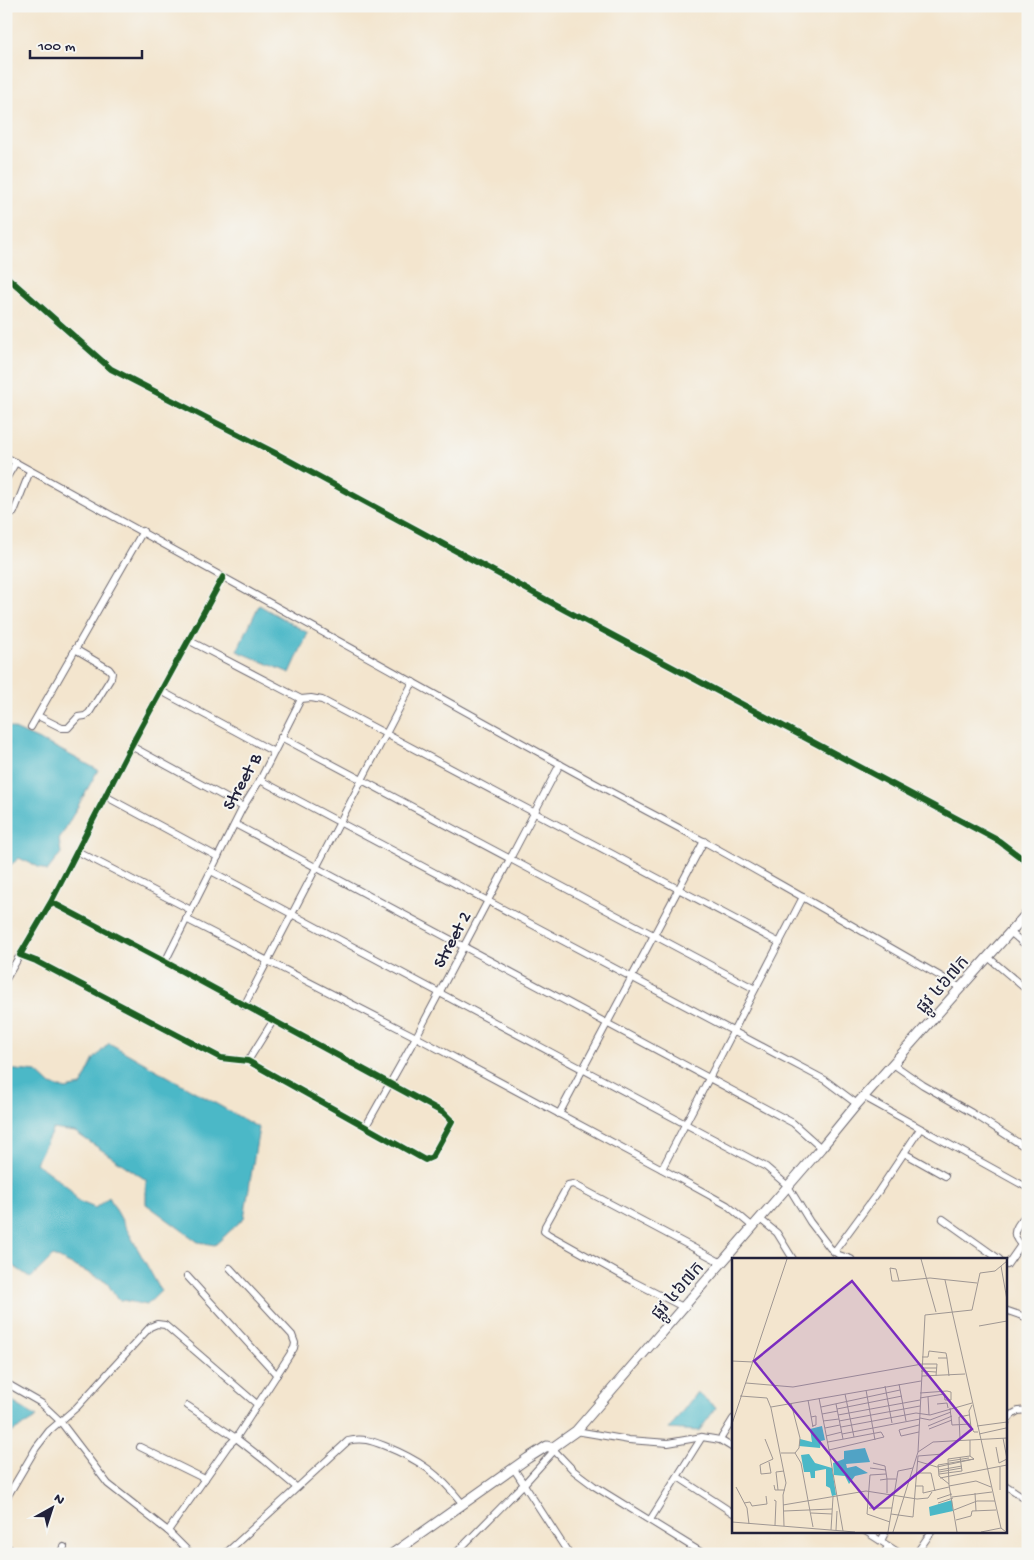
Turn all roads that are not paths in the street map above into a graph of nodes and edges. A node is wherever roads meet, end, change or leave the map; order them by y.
1 (6, 276) edge
2 (6, 457) edge
3 (16, 462) junction
4 (30, 471) junction
5 (6, 479) edge
6 (14, 512) dead end
7 (143, 531) junction
8 (223, 577) junction
9 (188, 640) junction
10 (76, 650) junction
11 (413, 682) junction
12 (161, 691) junction
13 (301, 699) junction
14 (38, 716) junction
15 (32, 727) dead end
16 (386, 735) junction
17 (281, 737) junction
18 (131, 746) junction
19 (274, 752) junction
20 (560, 764) junction
21 (260, 780) junction
22 (362, 780) junction
23 (105, 796) junction
24 (243, 807) junction
25 (534, 813) junction
26 (340, 823) junction
27 (235, 824) junction
28 (704, 842) junction
29 (77, 850) junction
30 (218, 857) junction
31 (510, 858) junction
32 (1028, 863) edge
33 (316, 867) junction
34 (211, 871) junction
35 (678, 889) junction
36 (803, 897) junction
37 (51, 902) junction
38 (488, 902) junction
39 (191, 910) junction
40 (1028, 912) edge
41 (292, 914) junction
42 (186, 919) junction
43 (1010, 932) junction
44 (654, 935) junction
45 (780, 943) junction
46 (463, 947) junction
47 (1028, 947) edge
48 (20, 955) junction
49 (988, 957) junction
50 (267, 960) junction
51 (165, 962) junction
52 (631, 977) junction
53 (6, 979) edge
54 (961, 988) junction
55 (755, 989) junction
56 (1028, 991) edge
57 (439, 993) junction
58 (244, 1006) junction
59 (273, 1021) junction
60 (607, 1024) junction
61 (733, 1032) junction
62 (416, 1037) junction
63 (248, 1061) junction
64 (893, 1064) junction
65 (582, 1069) junction
66 (709, 1078) junction
67 (390, 1084) junction
68 (860, 1100) junction
69 (559, 1114) junction
70 (685, 1124) junction
71 (366, 1126) junction
72 (920, 1129) junction
73 (821, 1148) junction
74 (1028, 1149) edge
75 (904, 1153) junction
76 (662, 1169) junction
77 (945, 1176) dead end
78 (788, 1186) junction
79 (1028, 1188) edge
80 (1028, 1212) edge
81 (943, 1219) dead end
82 (756, 1223) junction
83 (1021, 1245) junction
84 (1028, 1250) edge
85 (834, 1252) junction
86 (792, 1258) edge
87 (849, 1258) edge
88 (998, 1258) edge
89 (722, 1263) junction
90 (1006, 1266) edge
91 (230, 1268) dead end
92 (187, 1276) dead end
93 (683, 1307) junction
94 (1006, 1310) edge
95 (1028, 1318) edge
96 (277, 1375) junction
97 (6, 1383) edge
98 (188, 1406) dead end
99 (258, 1406) junction
100 (1028, 1412) edge
101 (60, 1421) junction
102 (732, 1421) edge
103 (1006, 1422) edge
104 (576, 1431) junction
105 (702, 1437) junction
106 (236, 1438) junction
107 (720, 1440) junction
108 (140, 1447) dead end
109 (732, 1447) edge
110 (552, 1448) junction
111 (514, 1469) junction
112 (678, 1478) junction
113 (204, 1479) junction
114 (524, 1484) junction
115 (1006, 1486) edge
116 (296, 1487) junction
117 (6, 1499) edge
118 (1028, 1500) edge
119 (462, 1503) junction
120 (732, 1512) edge
121 (650, 1520) junction
122 (168, 1531) junction
123 (868, 1532) edge
124 (886, 1532) edge
125 (931, 1532) edge
126 (881, 1541) junction
127 (6, 1546) edge
128 (888, 1546) junction
129 (64, 1547) dead end
130 (457, 1553) edge
131 (16, 1554) edge
132 (61, 1554) edge
133 (191, 1554) edge
134 (225, 1554) edge
135 (392, 1554) edge
136 (569, 1554) edge
137 (704, 1554) edge
138 (884, 1554) edge
139 (901, 1554) edge
140 (916, 1554) edge

1 - 32 street
2 - 3 street
3 - 4 street
3 - 5 street
4 - 6 street
4 - 7 street
7 - 8 street
7 - 10 street
8 - 9 street
8 - 11 street
9 - 12 street
9 - 13 street
10 - 14 street
10 - 14 street
11 - 16 street
11 - 20 street
12 - 18 street
12 - 19 street
13 - 16 street
13 - 17 street, Street B
14 - 15 street
16 - 22 street
16 - 25 street
17 - 19 street, Street B
17 - 22 street
18 - 23 street
18 - 24 street
19 - 21 street, Street B
20 - 25 street, Street 2
20 - 28 street
21 - 24 street, Street B
21 - 26 street
22 - 26 street
22 - 31 street
23 - 29 street
23 - 30 street
24 - 27 street, Street B
25 - 31 street, Street 2
25 - 35 street
26 - 33 street
26 - 38 street
27 - 30 street, Street B
27 - 33 street
28 - 35 street
28 - 36 street
29 - 37 street
29 - 39 street
30 - 34 street, Street B
31 - 38 street, Street 2
31 - 44 street
33 - 41 street
33 - 46 street
34 - 39 street, Street B
34 - 41 street
35 - 44 street
35 - 45 street
36 - 45 street
36 - 54 street
37 - 48 street
37 - 51 street
38 - 46 street, Street 2
38 - 52 street
39 - 42 street, Street B
40 - 43 street, ផ្លូវ ៤៦៧ក
41 - 50 street
41 - 57 street
42 - 50 street
42 - 51 street, Street B
43 - 47 street
43 - 49 street, ផ្លូវ ៤៦៧ក
44 - 52 street
44 - 55 street
45 - 55 street
46 - 57 street, Street 2
46 - 60 street
48 - 53 street
48 - 63 street
49 - 54 street, ផ្លូវ ៤៦៧ក
49 - 56 street
50 - 58 street
50 - 62 street
51 - 58 street
52 - 60 street
52 - 61 street
54 - 64 street, ផ្លូវ ៤៦៧ក
55 - 61 street
57 - 62 street, Street 2
57 - 65 street
58 - 59 street
59 - 63 street
59 - 67 street
60 - 65 street
60 - 66 street
61 - 66 street
61 - 68 street
62 - 67 street, Street 2
62 - 69 street
63 - 71 street
64 - 68 street, ផ្លូវ ៤៦៧ក
64 - 74 street
65 - 69 street
65 - 70 street
66 - 70 street
66 - 73 street
67 - 71 street, Street 2
67 - 71 street
68 - 72 street
68 - 73 street, ផ្លូវ ៤៦៧ក
69 - 76 street
70 - 76 street
70 - 78 street
72 - 75 street
72 - 79 street
73 - 78 street, ផ្លូវ ៤៦៧ក
75 - 77 street
75 - 85 street
76 - 82 street
78 - 82 street, ផ្លូវ ៤៦៧ក
78 - 85 street
80 - 83 street
81 - 88 street
82 - 86 street
82 - 89 street, ផ្លូវ ៤៦៧ក
83 - 84 street
83 - 90 street
85 - 87 street
89 - 93 street, ផ្លូវ ៤៦៧ក
89 - 93 street
91 - 96 street
92 - 96 street
93 - 104 street, ផ្លូវ ៤៦៧ក
94 - 95 street
96 - 99 street
97 - 101 street
98 - 106 street
99 - 101 street
99 - 106 street
100 - 103 street
101 - 117 street
101 - 122 street
102 - 107 street
104 - 105 street
104 - 110 street, ផ្លូវ ៤៦៧ក
105 - 107 street
105 - 112 street
106 - 113 street
106 - 116 street
107 - 109 street
108 - 113 street
110 - 111 street, ផ្លូវ ៤៦៧ក
110 - 114 street
110 - 121 street
111 - 114 street
111 - 119 street, ផ្លូវ ៤៦៧ក
112 - 120 street
112 - 121 street
113 - 122 street
114 - 130 street
114 - 136 street
115 - 118 street
116 - 119 street
116 - 134 street
119 - 135 street, ផ្លូវ ៤៦៧ក
121 - 137 street
122 - 133 street
123 - 126 street
124 - 126 street
125 - 140 street
126 - 128 street
127 - 131 street
128 - 138 street
128 - 139 street
129 - 132 street

